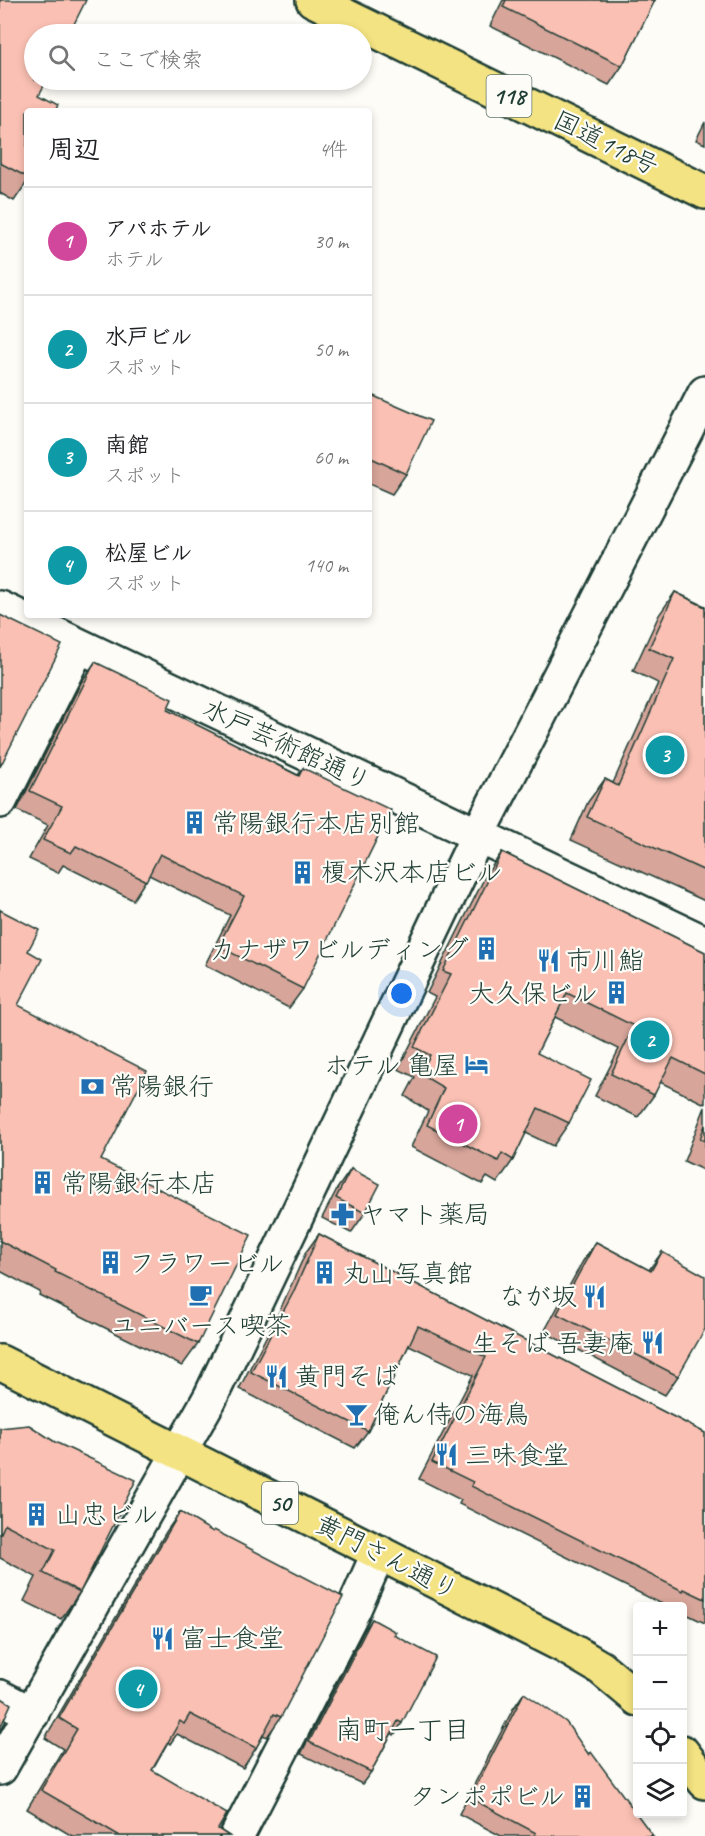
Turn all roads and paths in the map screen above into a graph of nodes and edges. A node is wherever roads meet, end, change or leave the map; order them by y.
1 (313, 0) edge
2 (362, 24) edge
3 (372, 29) edge
4 (705, 192) edge
5 (705, 393) edge
6 (0, 608) edge
7 (78, 646) junction
8 (0, 801) edge
9 (478, 835) junction
10 (705, 943) edge
11 (291, 1223) junction
12 (322, 1239) edge
13 (0, 1362) edge
14 (180, 1454) junction
15 (379, 1552) junction
16 (633, 1695) edge
17 (0, 1697) edge
18 (32, 1714) junction
19 (687, 1759) edge
20 (0, 1768) edge
21 (705, 1782) edge
22 (237, 1836) edge

1 - 2 highway, 国道118号 / 118
3 - 4 highway, 国道118号 / 118
5 - 9 street
6 - 7 street, 水戸芸術館通り
7 - 8 street
7 - 9 street, 水戸芸術館通り
9 - 10 street, 水戸芸術館通り
9 - 11 street
11 - 12 street
11 - 14 street
13 - 14 highway, 黄門さん通り / 50
14 - 15 highway, 黄門さん通り / 50
14 - 18 street
15 - 16 highway, 黄門さん通り / 50
15 - 22 street
17 - 18 street
18 - 20 street
19 - 21 highway

